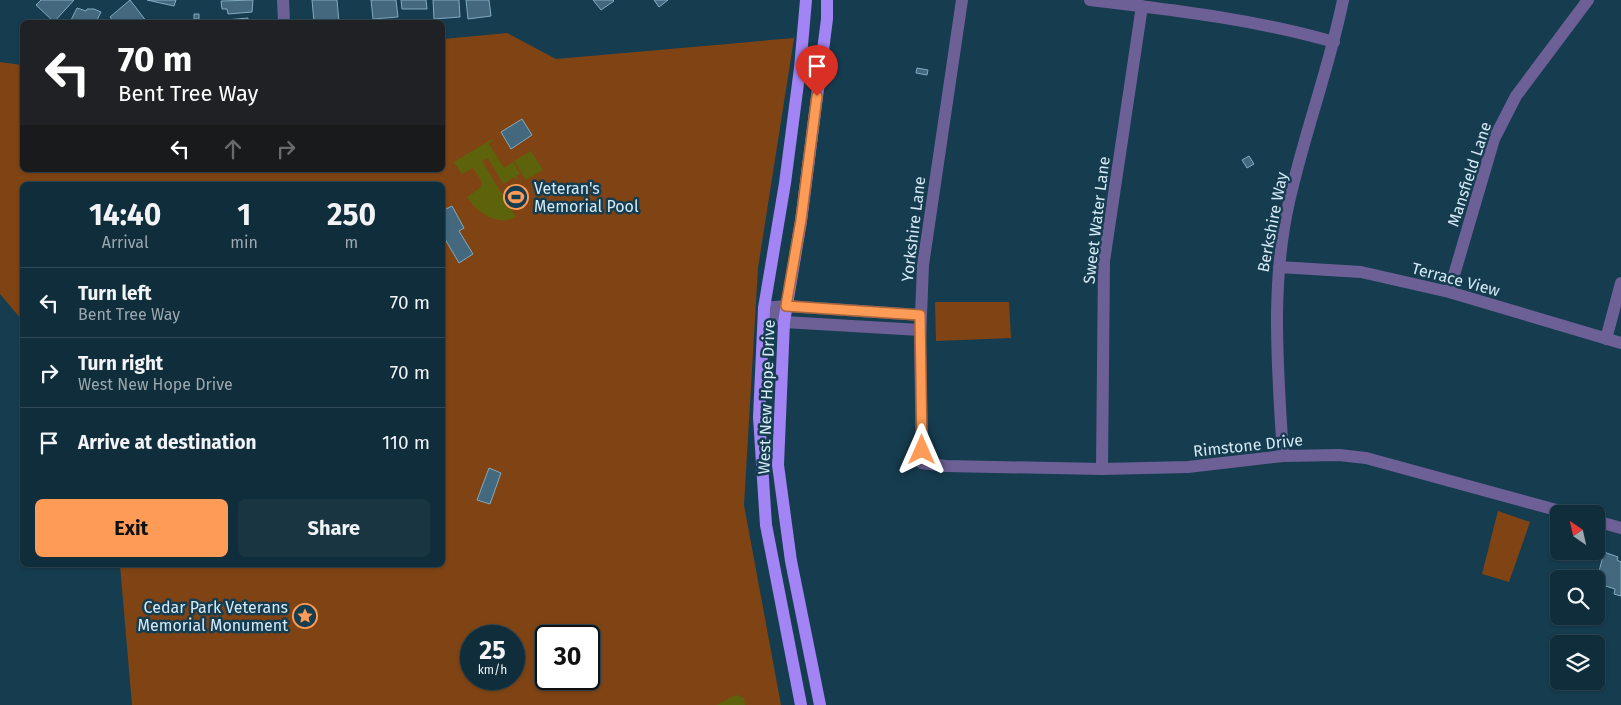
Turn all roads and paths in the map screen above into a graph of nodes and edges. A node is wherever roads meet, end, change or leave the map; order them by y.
1 (283, 0) edge
2 (806, 0) edge
3 (827, 0) edge
4 (962, 0) edge
5 (1090, 0) edge
6 (1343, 0) edge
7 (1588, 0) edge
8 (1142, 6) junction
9 (284, 20) edge
10 (1334, 42) junction
11 (1279, 267) junction
12 (1621, 283) edge
13 (1449, 292) junction
14 (786, 306) junction
15 (764, 308) junction
16 (920, 315) junction
17 (784, 322) junction
18 (920, 330) junction
19 (1606, 339) junction
20 (1621, 343) edge
21 (1283, 456) junction
22 (922, 463) joint
23 (1102, 469) junction
24 (1550, 508) edge
25 (1605, 524) edge
26 (1621, 528) edge
27 (801, 705) edge
28 (820, 705) edge

1 - 9 street
2 - 15 main road, West New Hope Drive
3 - 14 main road, West New Hope Drive
4 - 16 street, Yorkshire Lane
5 - 8 street
6 - 10 street, Berkshire Way
7 - 13 street, Mansfield Lane
8 - 10 street
8 - 23 street, Sweet Water Lane
10 - 11 street, Berkshire Way
11 - 13 street, Terrace View
11 - 21 street, Berkshire Way
12 - 19 street
13 - 19 street, Terrace View
14 - 15 street
14 - 16 street
14 - 17 main road, West New Hope Drive
15 - 17 street
15 - 27 main road, West New Hope Drive
16 - 18 street, Yorkshire Lane
17 - 18 street
17 - 28 main road, West New Hope Drive
18 - 22 street, Yorkshire Lane
19 - 20 street, Terrace View
21 - 23 street, Rimstone Drive
21 - 24 street, Rimstone Drive
22 - 23 street, Rimstone Drive
25 - 26 street

